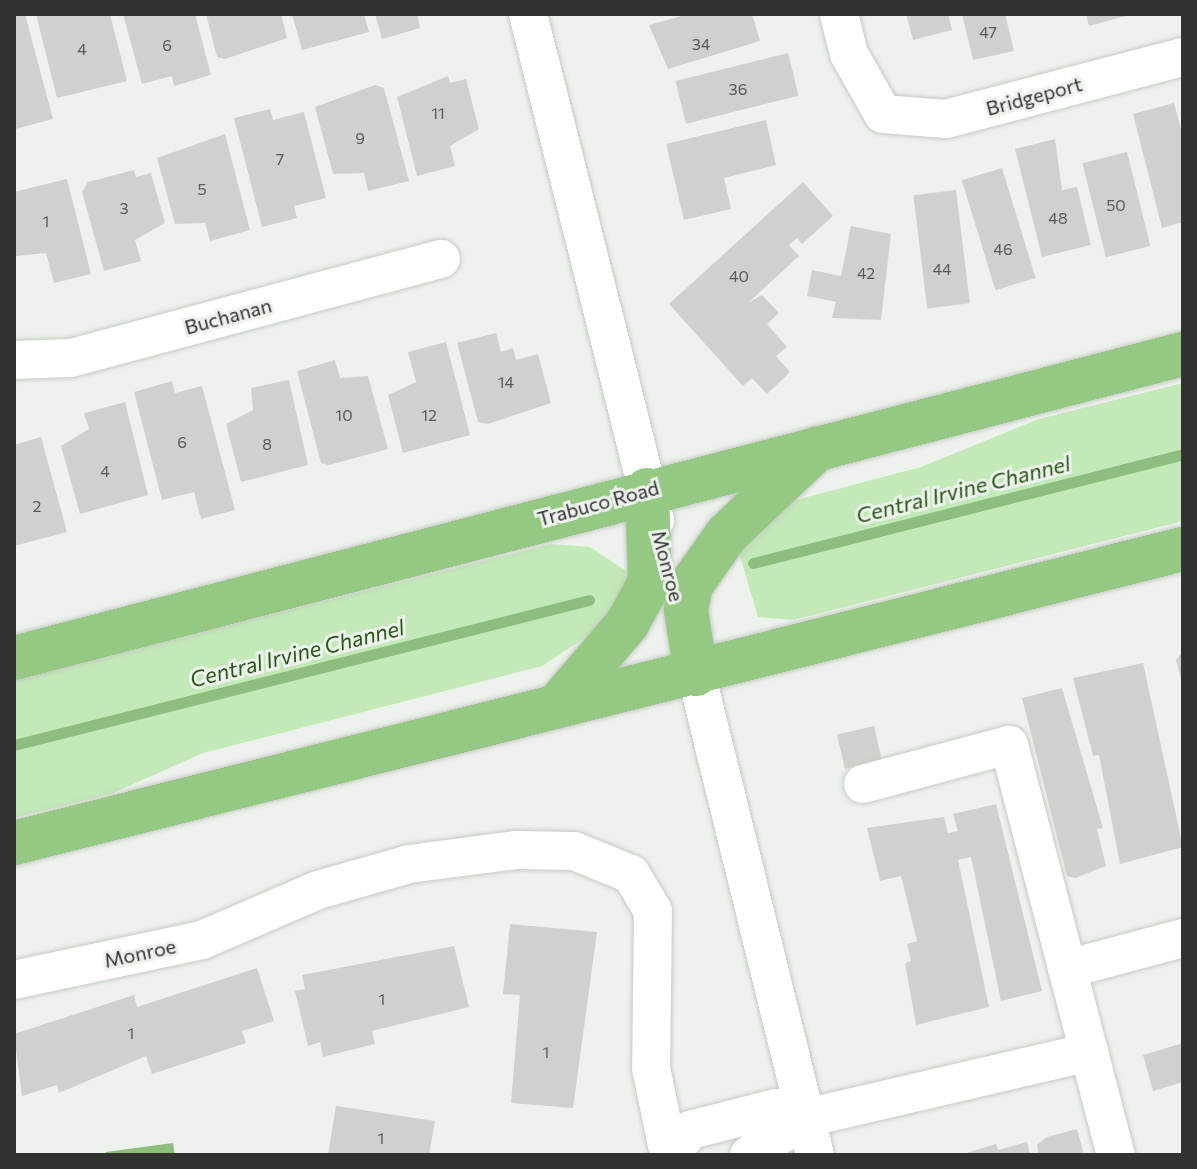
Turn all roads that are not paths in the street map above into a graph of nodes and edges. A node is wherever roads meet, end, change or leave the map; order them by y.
1 (528, 14) edge
2 (839, 14) edge
3 (1183, 57) edge
4 (441, 259) dead end
5 (1183, 354) edge
6 (14, 360) edge
7 (821, 445) junction
8 (647, 490) junction
9 (1183, 549) edge
10 (14, 658) edge
11 (696, 674) junction
12 (556, 707) junction
13 (863, 784) dead end
14 (14, 843) edge
15 (1183, 938) edge
16 (1067, 969) junction
17 (14, 980) edge
18 (1089, 1052) junction
19 (806, 1118) junction
20 (670, 1155) edge
21 (749, 1155) edge
22 (815, 1155) edge
23 (1116, 1155) edge

1 - 8 street, Monroe
2 - 3 street, Bridgeport
4 - 6 street, Buchanan
5 - 7 main road, Trabuco Road
7 - 8 main road, Trabuco Road
7 - 11 main road
8 - 10 main road, Trabuco Road
8 - 11 street, Monroe
8 - 12 main road
9 - 11 main road
11 - 12 main road
11 - 19 street, Monroe
12 - 14 main road
13 - 16 street
15 - 16 street
16 - 18 street
17 - 20 street, Monroe
18 - 19 street, Monroe
18 - 23 street
19 - 20 street, Monroe
19 - 21 street, Monroe
19 - 22 street, Monroe

